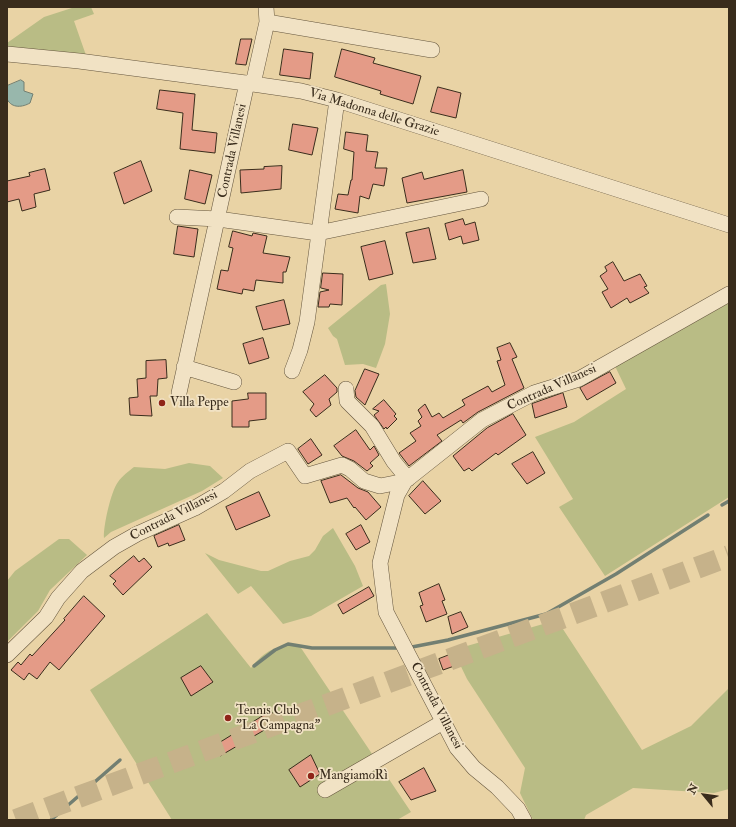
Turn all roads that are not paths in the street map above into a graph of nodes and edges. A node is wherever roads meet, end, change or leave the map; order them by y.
1 (266, 14) edge
2 (432, 50) dead end
3 (8, 55) edge
4 (250, 84) junction
5 (338, 100) junction
6 (481, 199) dead end
7 (177, 217) dead end
8 (218, 219) junction
9 (729, 225) edge
10 (318, 233) junction
11 (729, 294) edge
12 (184, 367) junction
13 (292, 371) dead end
14 (234, 382) dead end
15 (346, 389) dead end
16 (179, 393) dead end
17 (406, 480) junction
18 (7, 655) edge
19 (443, 722) junction
20 (325, 790) dead end
21 (524, 820) edge

1 - 2 street
1 - 4 street, Contrada Villanesi
3 - 4 street, Via Madonna delle Grazie
4 - 5 street, Via Madonna delle Grazie
4 - 8 street, Contrada Villanesi
5 - 9 street, Via Madonna delle Grazie
5 - 10 street
6 - 10 street
7 - 8 street
8 - 10 street
8 - 12 street, Contrada Villanesi
10 - 13 street
11 - 17 street, Contrada Villanesi
12 - 14 street
12 - 16 street, Contrada Villanesi
15 - 17 street
17 - 18 street, Contrada Villanesi
17 - 19 street, Contrada Villanesi
19 - 20 street
19 - 21 street, Contrada Villanesi

